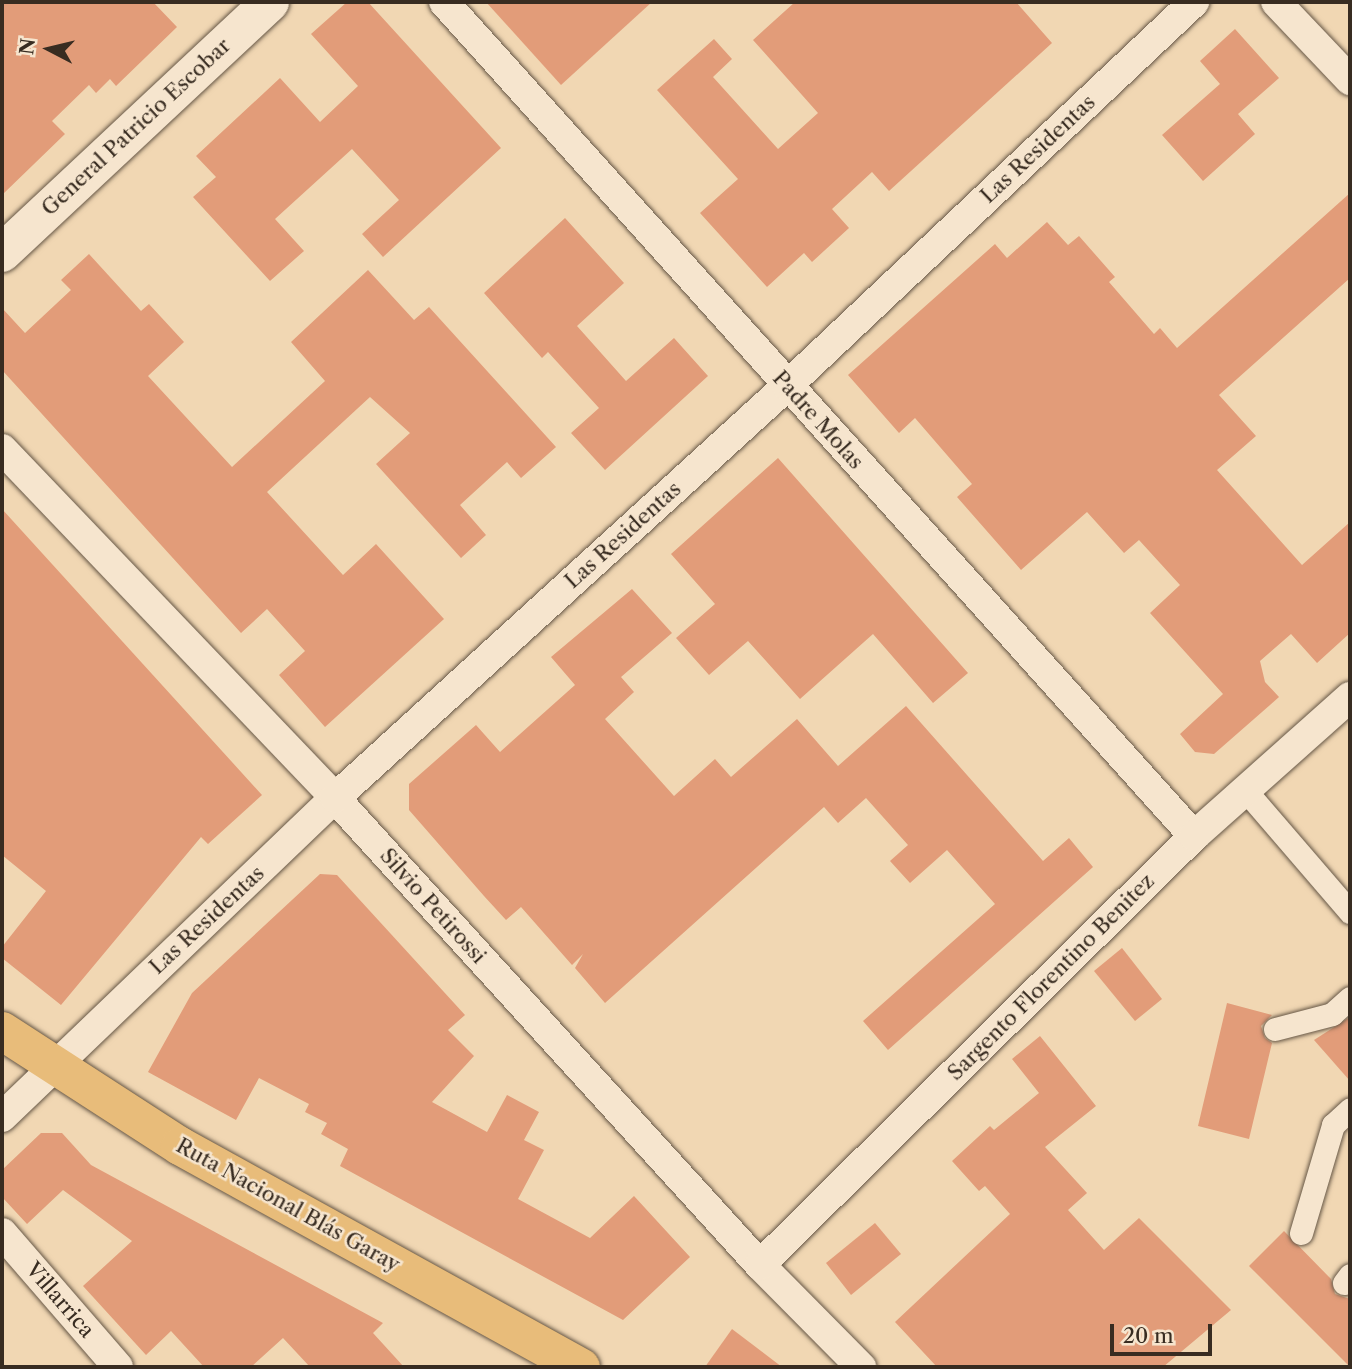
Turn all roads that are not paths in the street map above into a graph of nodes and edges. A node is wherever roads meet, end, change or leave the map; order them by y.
1 (270, 2) edge
2 (444, 2) edge
3 (1194, 2) edge
4 (1276, 2) edge
5 (1350, 80) edge
6 (2, 253) edge
7 (787, 386) junction
8 (2, 449) edge
9 (1350, 696) edge
10 (1245, 790) junction
11 (335, 798) junction
12 (1194, 836) junction
13 (1349, 906) edge
14 (1350, 998) edge
15 (1275, 1029) dead end
16 (2, 1031) edge
17 (51, 1067) junction
18 (1350, 1109) edge
19 (2, 1117) edge
20 (2, 1233) edge
21 (1301, 1233) dead end
22 (760, 1265) junction
23 (118, 1367) edge
24 (581, 1367) edge
25 (861, 1367) edge

1 - 6 street, General Patricio Escobar
2 - 7 street, Padre Molas
3 - 7 street, Las Residentas
4 - 5 street
7 - 11 street, Las Residentas
7 - 12 street, Padre Molas
8 - 11 street, Silvio Petirossi
9 - 10 street, Sargento Florentino Benitez
10 - 12 street, Sargento Florentino Benitez
10 - 13 street
11 - 17 street, Las Residentas
11 - 22 street, Silvio Petirossi
12 - 22 street, Sargento Florentino Benitez
14 - 15 street
16 - 17 highway, Ruta Nacional Blás Garay
17 - 19 street, Las Residentas
17 - 24 highway, Ruta Nacional Blás Garay
18 - 21 street
20 - 23 street, Villarrica
22 - 25 street, Silvio Petirossi

